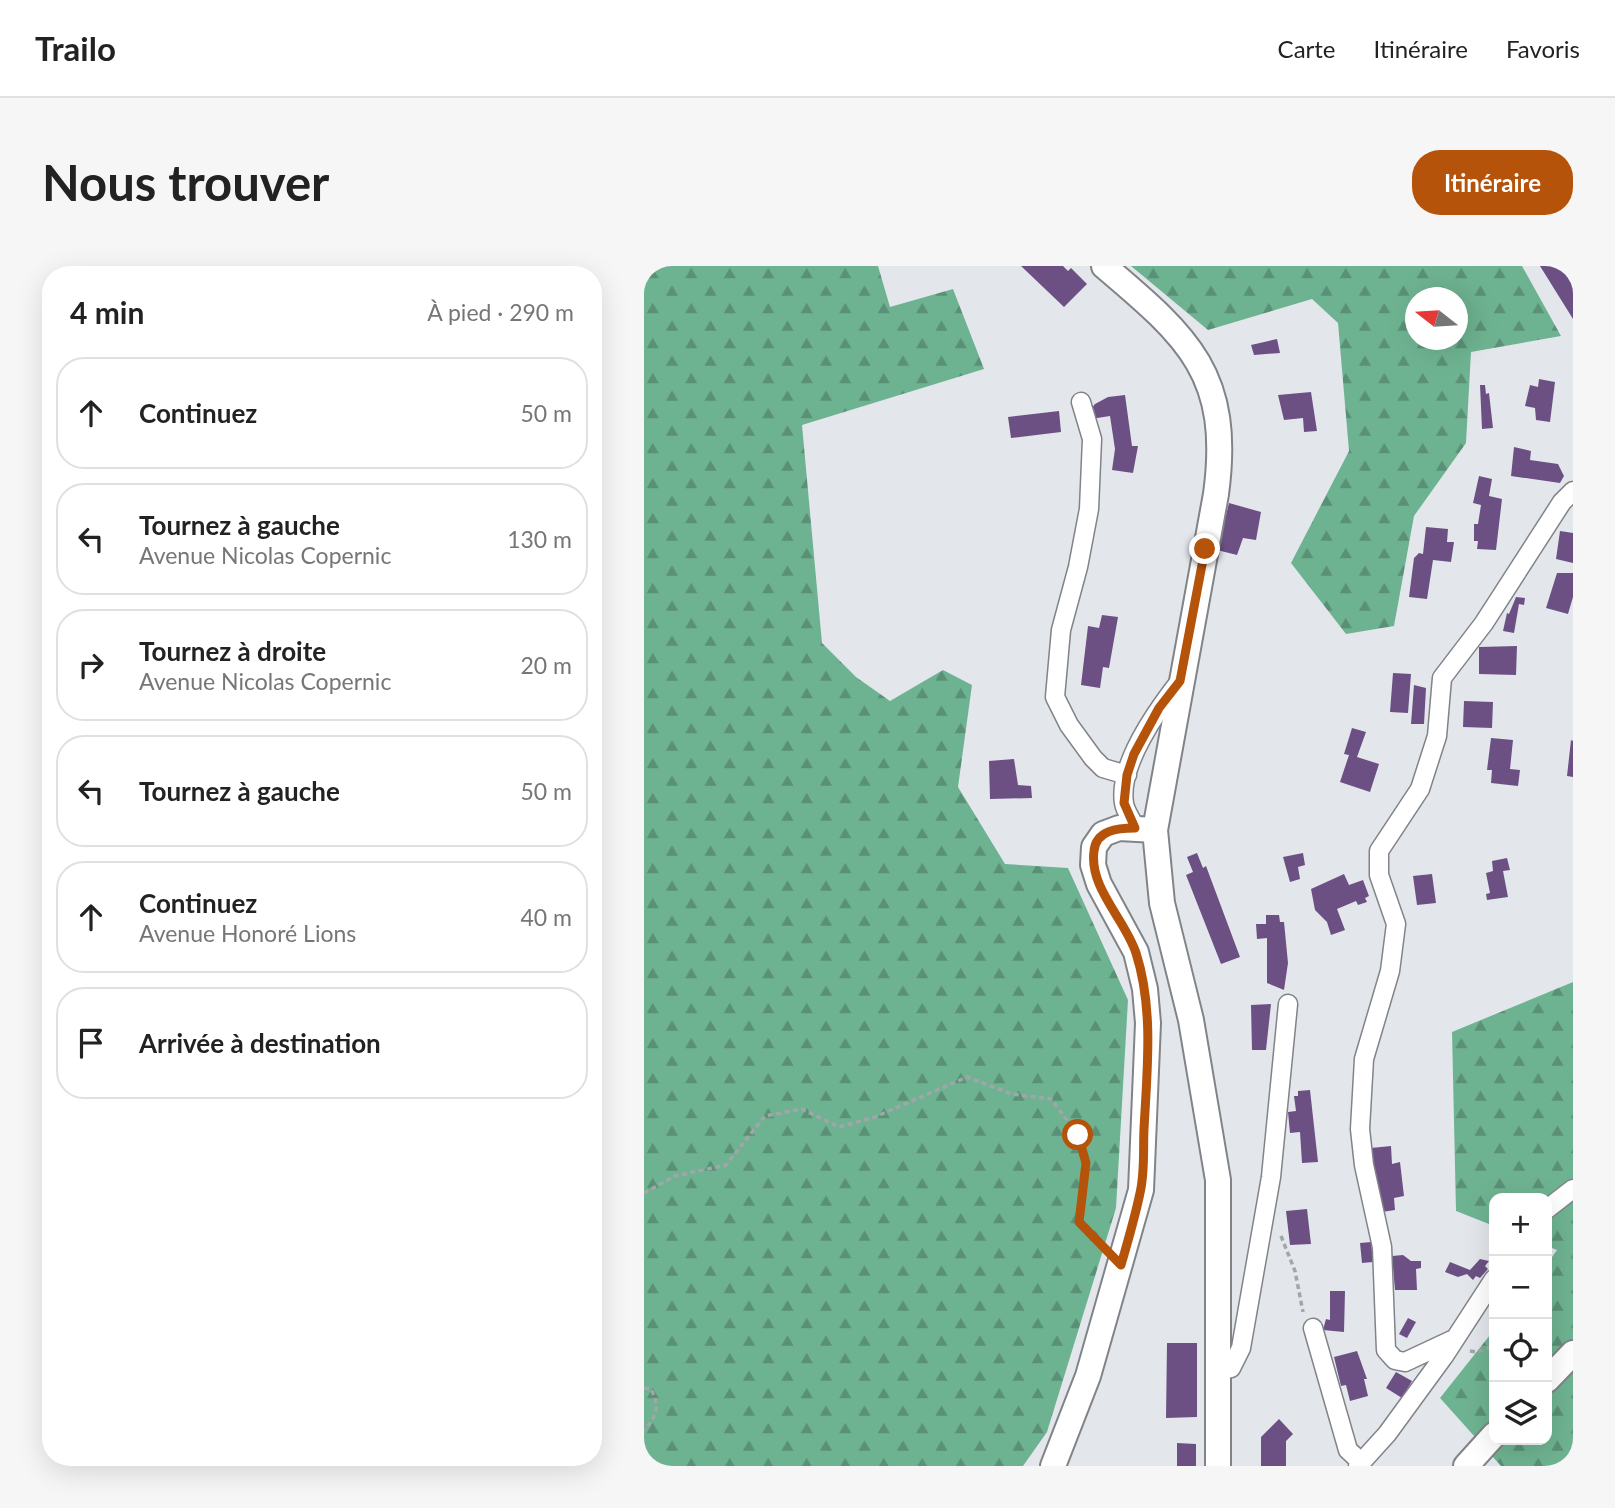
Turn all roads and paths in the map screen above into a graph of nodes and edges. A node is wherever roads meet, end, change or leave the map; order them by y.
1 (1104, 266) edge
2 (1081, 402) dead end
3 (1573, 491) edge
4 (1180, 681) junction
5 (1127, 775) junction
6 (1145, 829) junction
7 (1288, 1004) dead end
8 (1573, 1189) edge
9 (644, 1193) edge
10 (1552, 1205) edge
11 (1282, 1237) dead end
12 (1121, 1265) junction
13 (1489, 1286) edge
14 (1313, 1328) joint
15 (1452, 1340) junction
16 (1573, 1353) edge
17 (1218, 1370) junction
18 (1552, 1375) edge
19 (644, 1388) edge
20 (644, 1430) edge
21 (1489, 1441) edge
22 (1359, 1464) edge
23 (1053, 1466) edge
24 (1218, 1466) edge
25 (1466, 1466) edge

1 - 4 main road
2 - 5 street
3 - 15 street
4 - 5 street
4 - 6 main road
5 - 6 street
6 - 12 main road
6 - 17 main road
7 - 17 street
8 - 10 street
9 - 12 path
11 - 14 path
12 - 23 main road
13 - 15 street
14 - 22 street
15 - 22 street
16 - 18 main road
17 - 24 main road
19 - 20 path
21 - 25 main road

